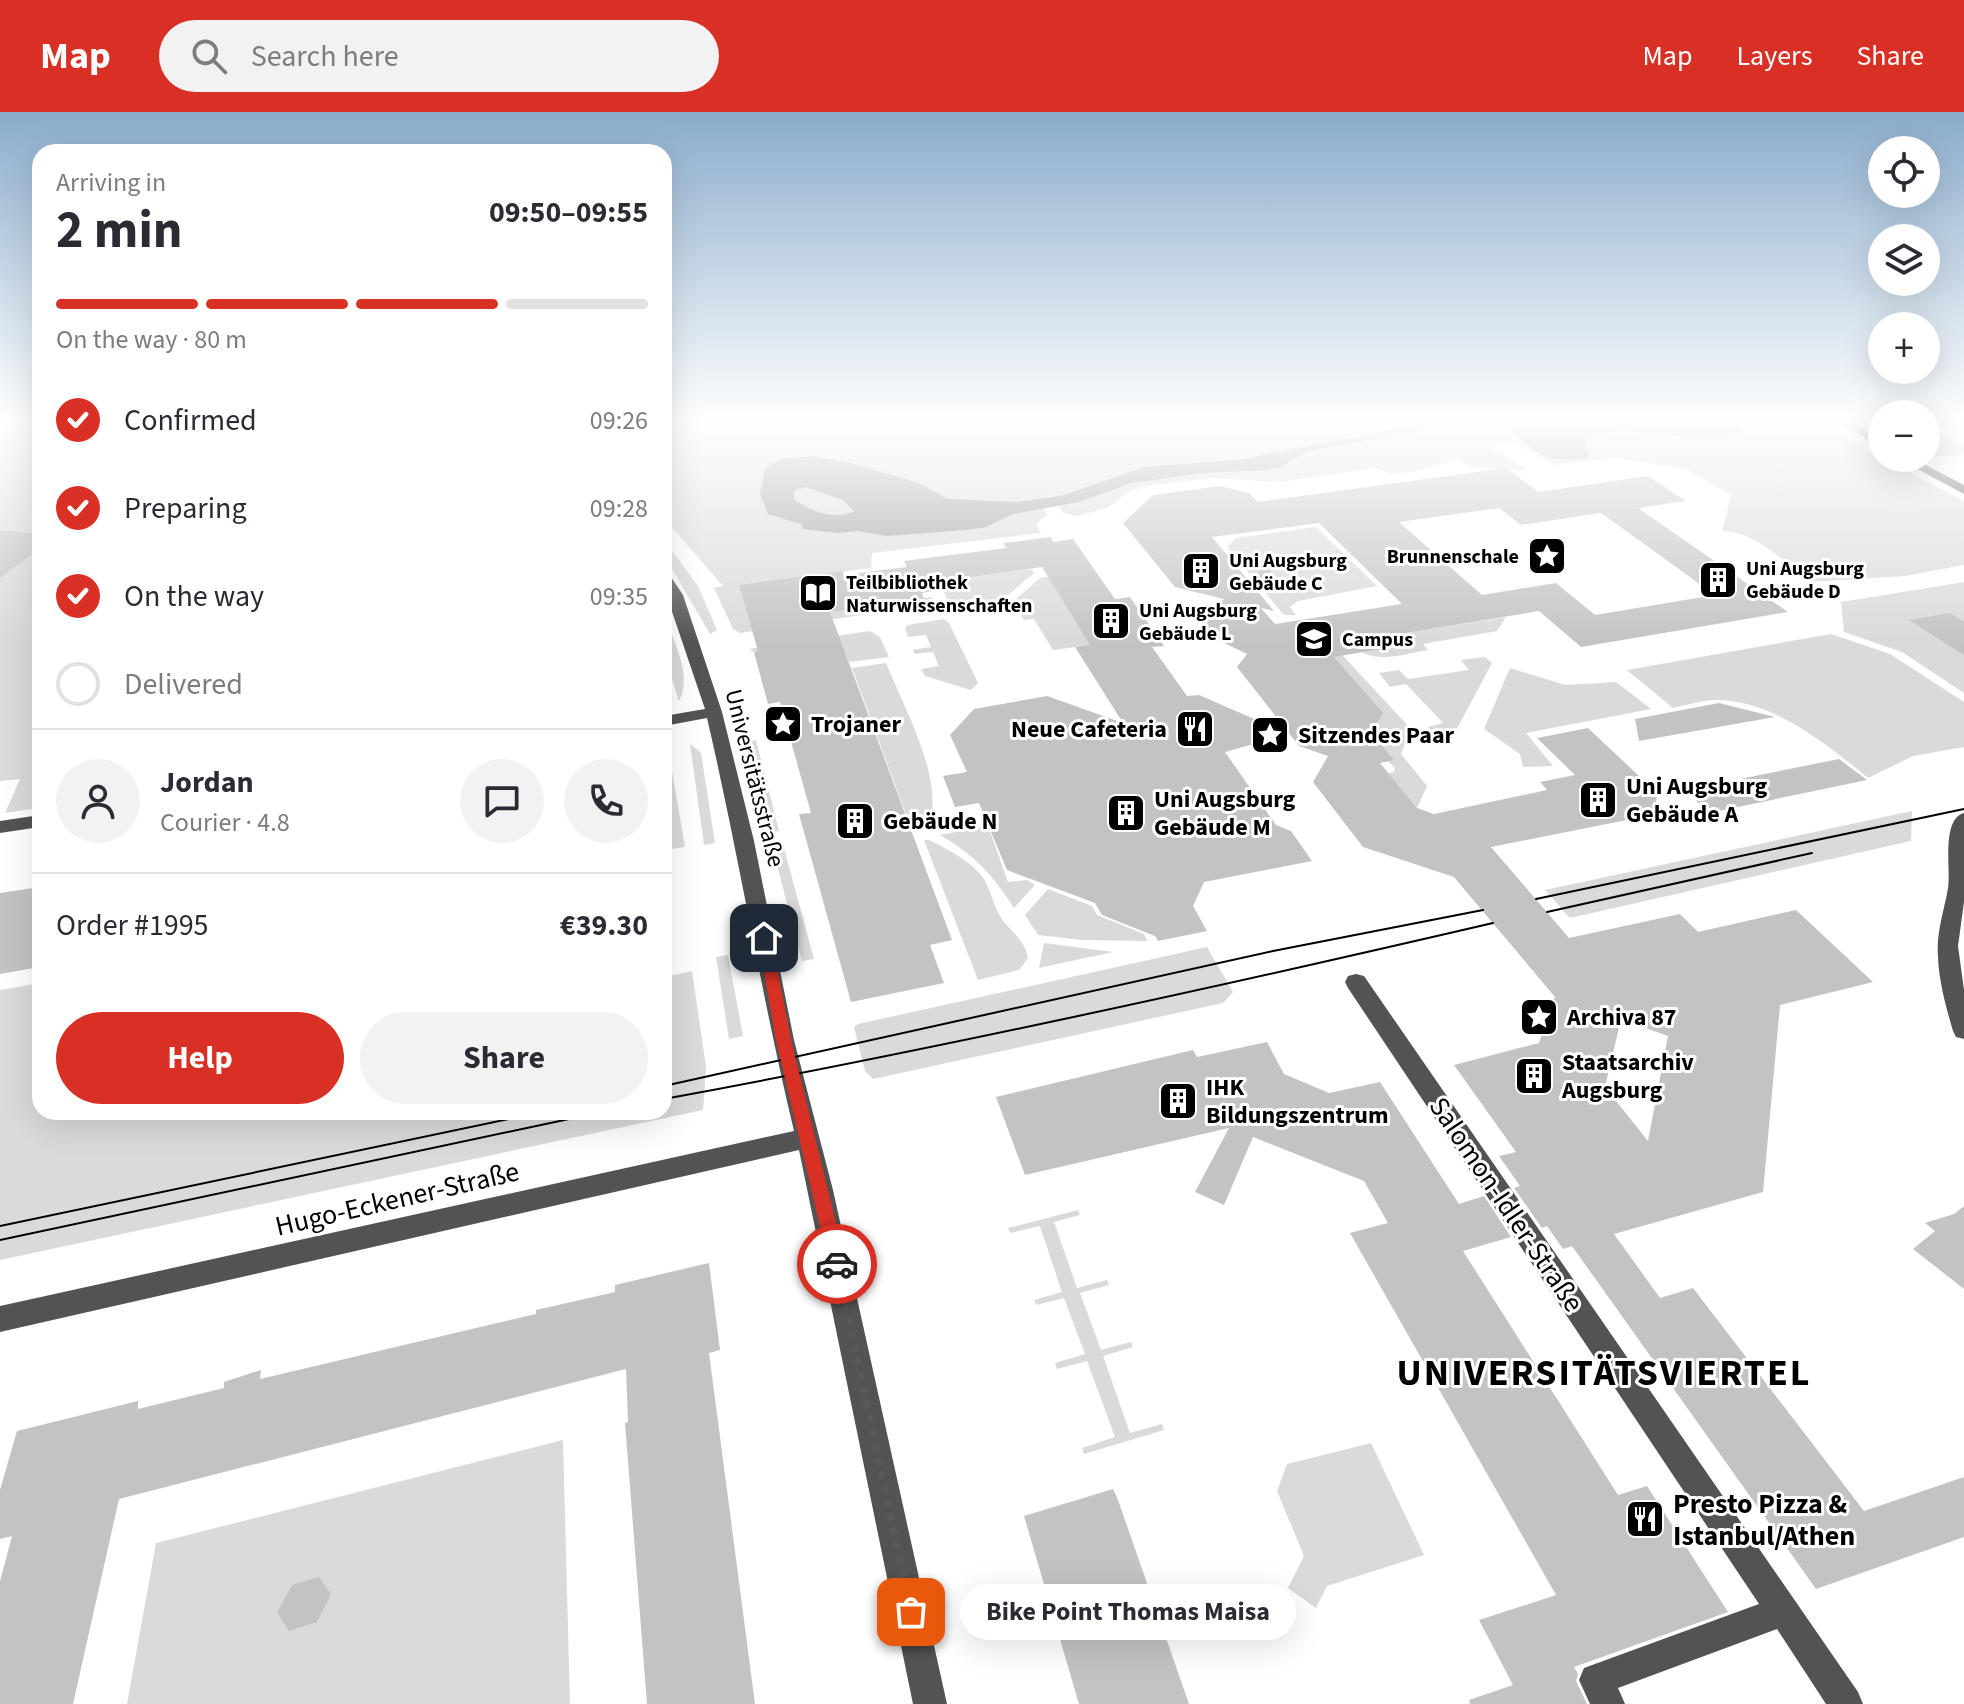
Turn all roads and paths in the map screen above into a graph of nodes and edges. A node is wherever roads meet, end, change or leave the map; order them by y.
1 (672, 589) edge
2 (714, 712) junction
3 (672, 720) edge
4 (1964, 819) edge
5 (32, 822) edge
6 (0, 827) edge
7 (1961, 883) edge
8 (1356, 982) dead end
9 (1964, 1031) edge
10 (808, 1138) junction
11 (0, 1319) edge
12 (1783, 1611) junction
13 (930, 1704) edge
14 (1608, 1704) edge
15 (1846, 1704) edge

1 - 2 street, Universitätsstraße
2 - 3 street
2 - 10 street, Universitätsstraße
4 - 7 street
5 - 6 street
7 - 9 street
8 - 12 street, Salomon-Idler-Straße
10 - 11 street, Hugo-Eckener-Straße
10 - 13 street
12 - 14 street
12 - 15 street, Salomon-Idler-Straße

